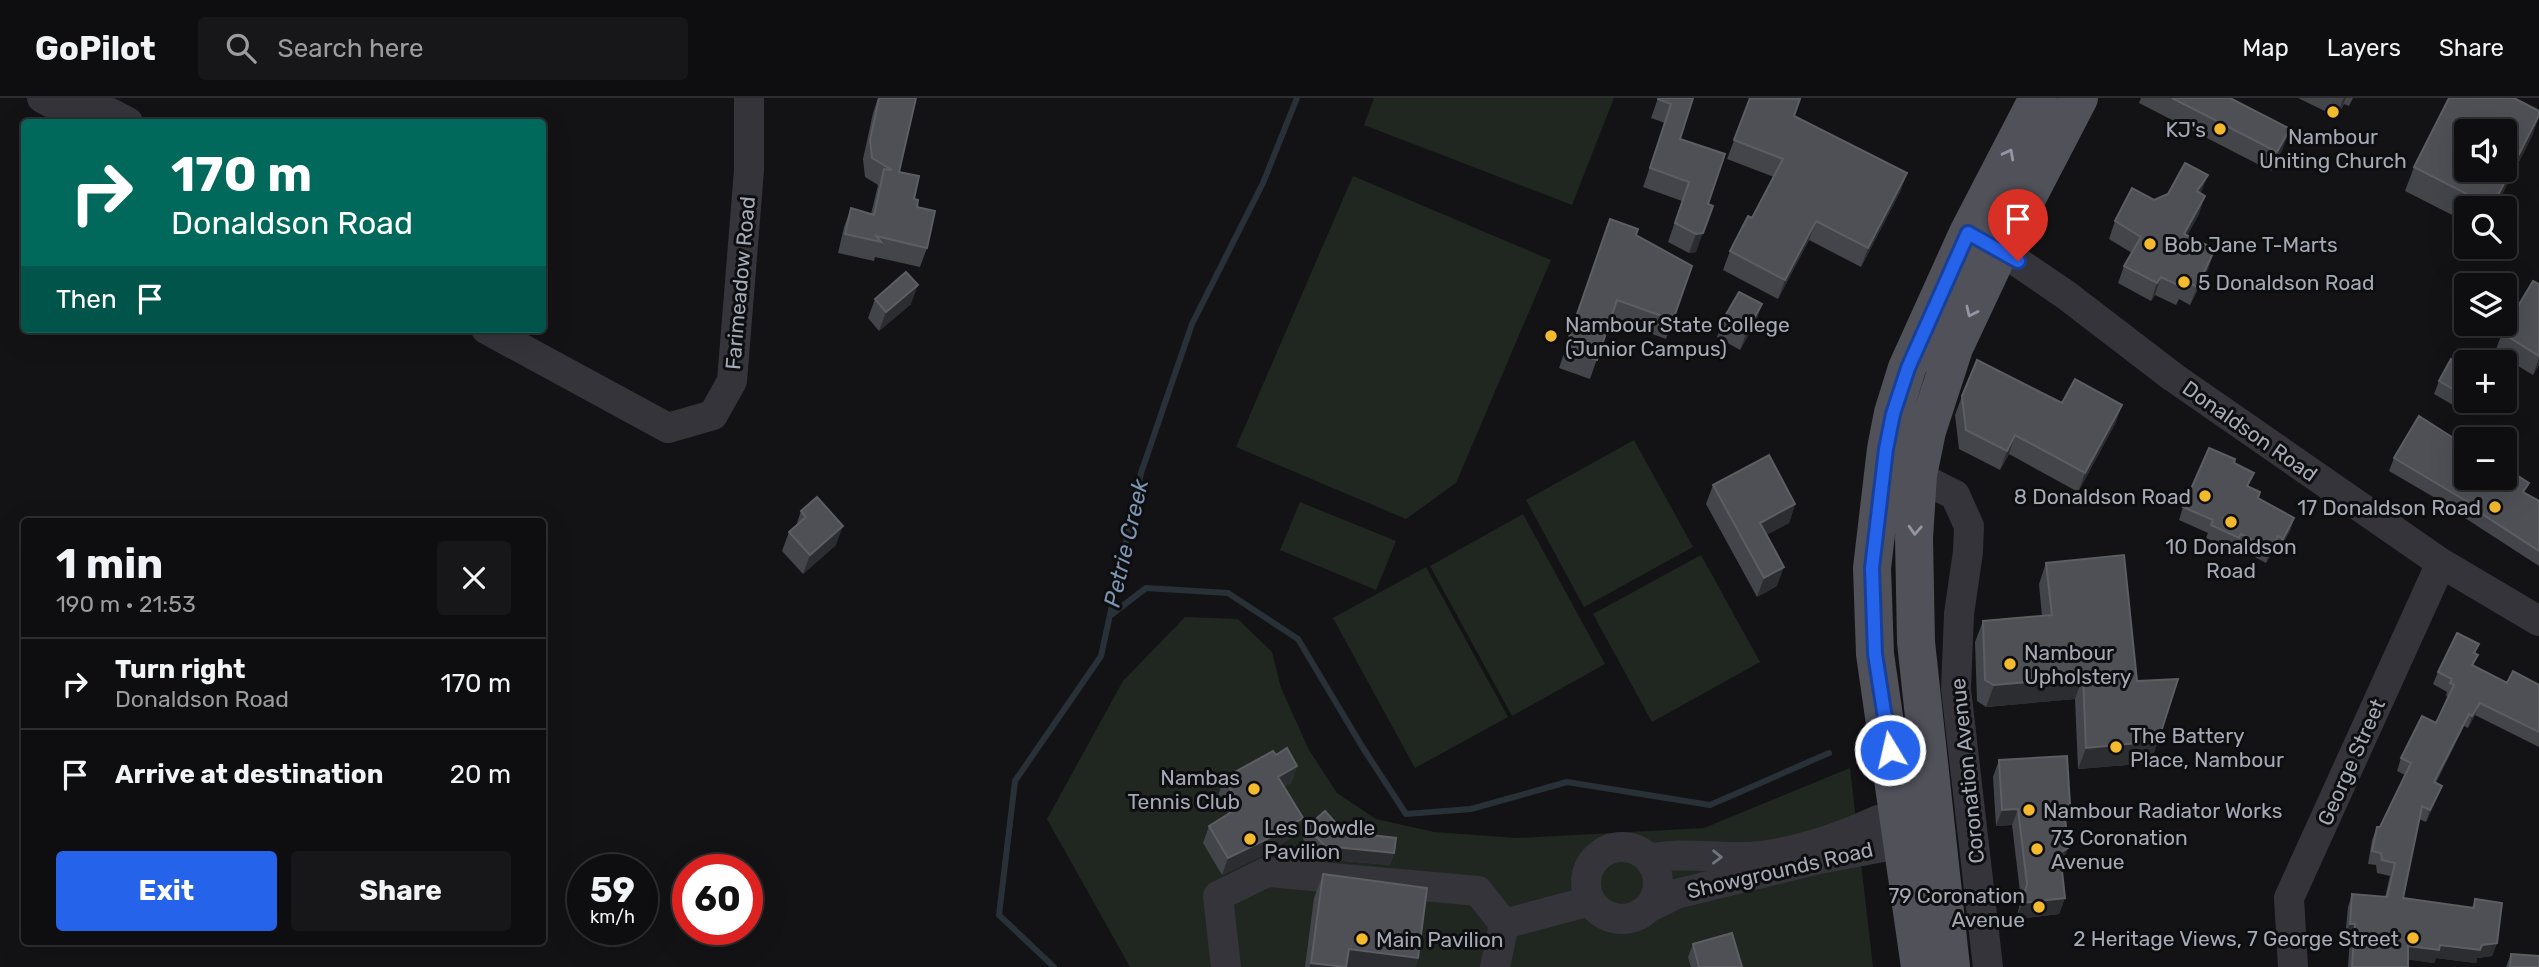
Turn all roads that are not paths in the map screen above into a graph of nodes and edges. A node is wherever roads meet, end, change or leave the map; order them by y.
1 (42, 98) edge
2 (82, 98) edge
3 (2038, 98) edge
4 (2079, 98) edge
5 (750, 100) edge
6 (81, 119) edge
7 (122, 119) edge
8 (1984, 241) junction
9 (493, 333) edge
10 (1886, 449) junction
11 (1918, 475) junction
12 (2441, 564) junction
13 (2539, 621) edge
14 (1919, 829) junction
15 (1649, 859) junction
16 (1590, 901) junction
17 (1648, 908) junction
18 (1504, 924) junction
19 (1226, 967) edge
20 (1495, 967) edge
21 (1920, 967) edge
22 (1951, 967) edge
23 (1988, 967) edge
24 (2293, 967) edge

1 - 6 street
2 - 7 street
8 -> 3 main road, Coronation Avenue
4 - 8 main road, Coronation Avenue
5 - 9 street, Farimeadow Road
8 - 10 main road, Coronation Avenue
8 -> 11 main road, Coronation Avenue
8 - 12 street, Donaldson Road
10 - 11 street, Coronation Avenue
10 - 14 main road, Coronation Avenue
11 -> 14 main road, Coronation Avenue
11 - 23 street, Coronation Avenue
12 - 13 street, Donaldson Road
12 - 24 street, George Street
15 -> 14 street, Showgrounds Road
14 - 17 street, Showgrounds Road
14 - 21 main road, Coronation Avenue
14 - 22 main road, Coronation Avenue
15 - 16 street
15 - 17 street
16 - 17 street
16 - 18 street
18 - 19 street
18 - 20 street

